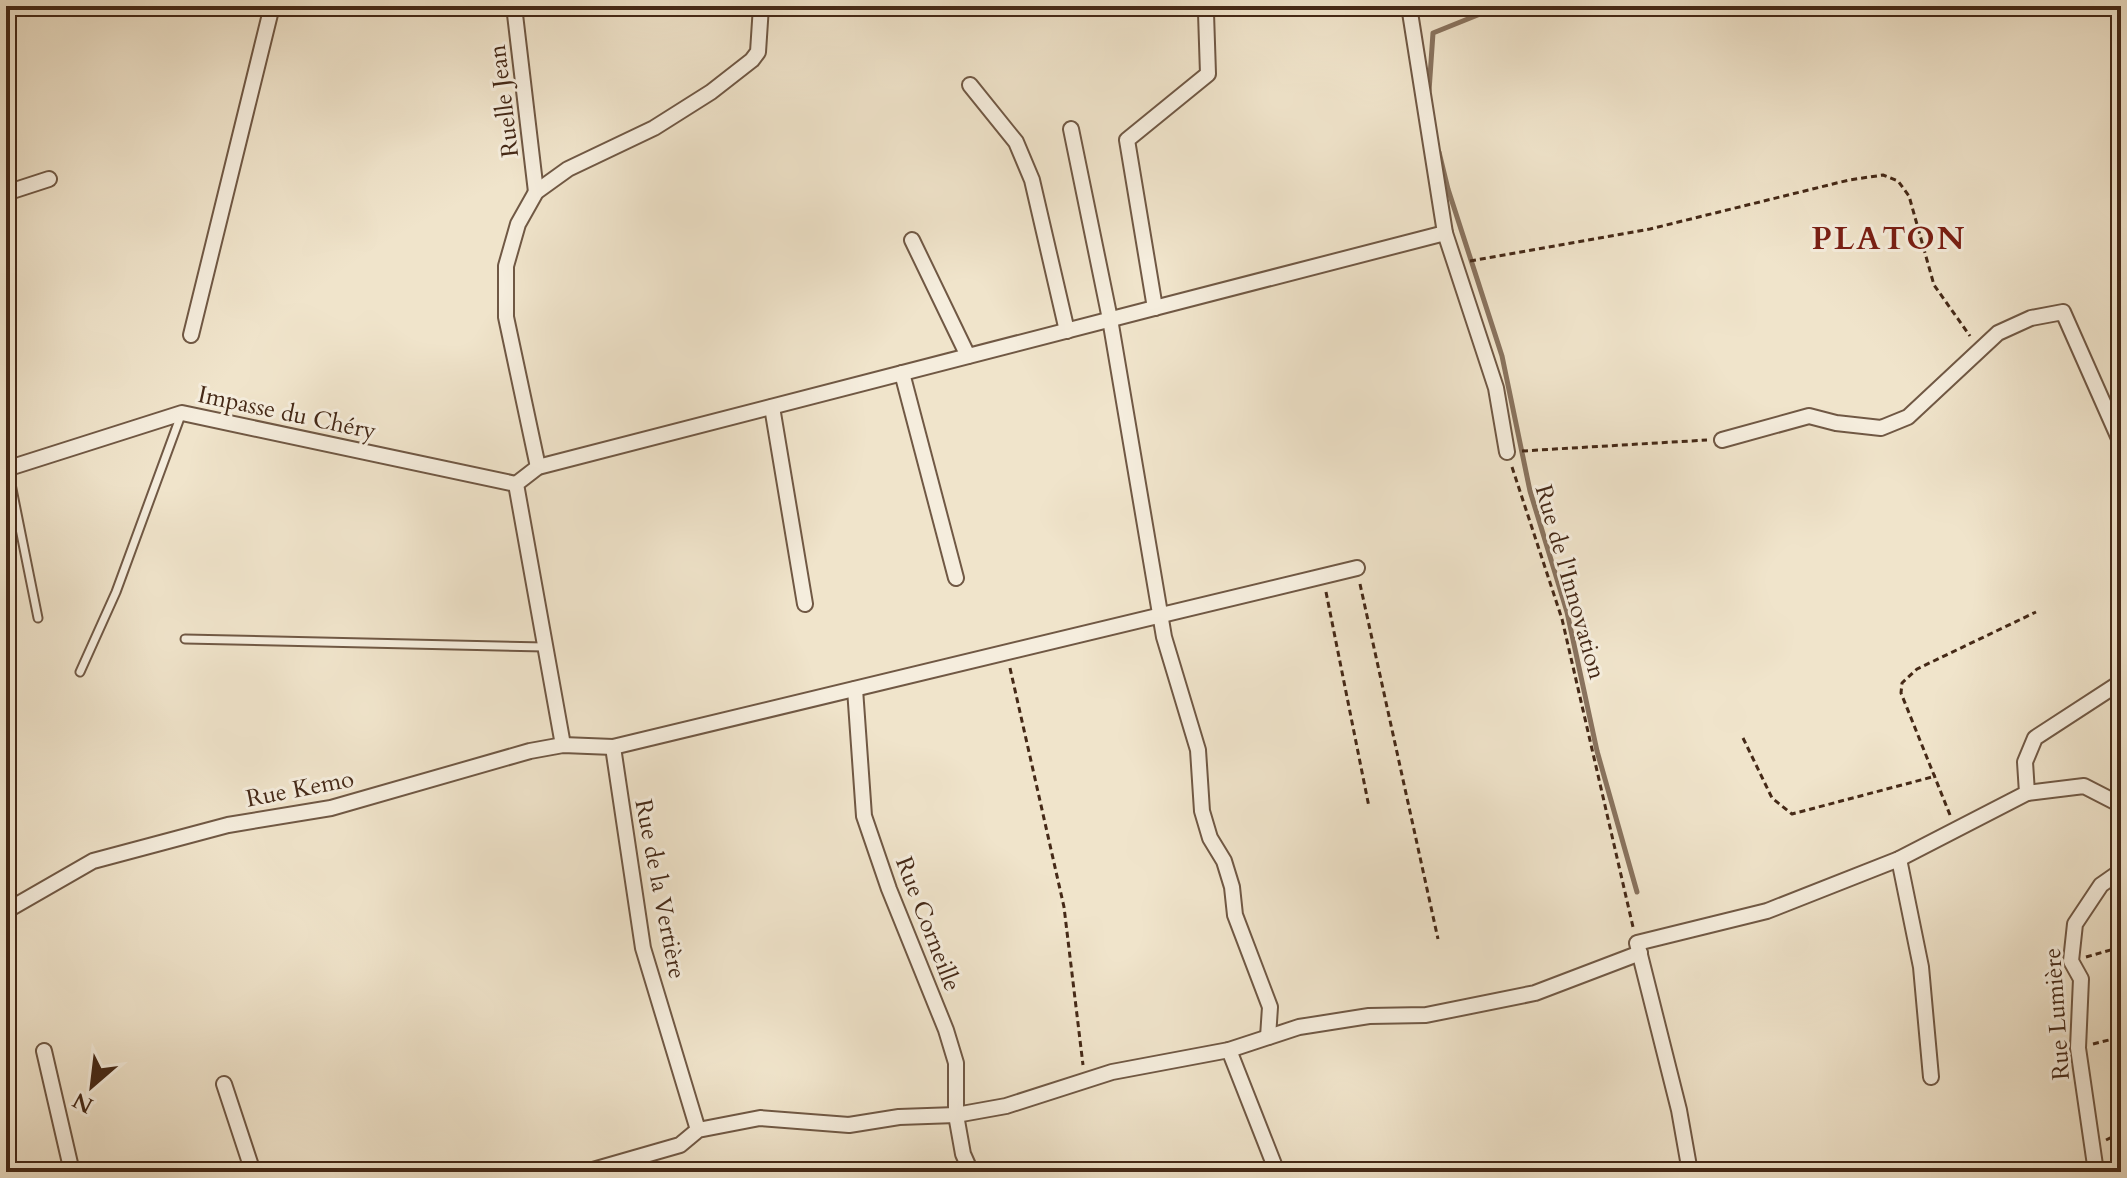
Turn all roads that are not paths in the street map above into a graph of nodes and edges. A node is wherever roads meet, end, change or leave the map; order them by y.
1 (272, 6) edge
2 (514, 6) edge
3 (761, 6) edge
4 (1212, 6) edge
5 (1409, 6) edge
6 (970, 85) dead end
7 (1071, 129) dead end
8 (49, 179) dead end
9 (536, 192) junction
10 (6, 193) edge
11 (1445, 233) junction
12 (912, 240) dead end
13 (1155, 308) junction
14 (1110, 319) junction
15 (1067, 331) junction
16 (191, 335) dead end
17 (968, 356) junction
18 (902, 373) junction
19 (772, 407) junction
20 (182, 413) junction
21 (1722, 440) road end
22 (2121, 443) edge
23 (1507, 452) road end
24 (7, 466) edge
25 (538, 467) junction
26 (516, 484) junction
27 (1357, 568) road end
28 (956, 578) dead end
29 (805, 604) dead end
30 (1161, 614) junction
31 (38, 618) dead end
32 (185, 639) dead end
33 (545, 647) junction
34 (80, 672) dead end
35 (2121, 682) edge
36 (855, 689) junction
37 (563, 745) junction
38 (613, 747) junction
39 (2027, 793) junction
40 (2121, 805) edge
41 (1899, 859) junction
42 (2121, 871) edge
43 (6, 911) edge
44 (1638, 948) junction
45 (1268, 1037) junction
46 (1229, 1050) junction
47 (44, 1051) dead end
48 (1931, 1077) dead end
49 (224, 1084) dead end
50 (956, 1115) junction
51 (698, 1130) junction
52 (72, 1172) edge
53 (253, 1172) edge
54 (586, 1172) edge
55 (971, 1172) edge
56 (1277, 1172) edge
57 (1690, 1172) edge
58 (2096, 1172) edge

1 - 16 street
2 - 9 street, Ruelle Jean
3 - 9 street
4 - 13 street
5 - 11 street
6 - 15 street
7 - 14 street
8 - 10 street
9 - 25 street
11 - 13 street
11 - 23 street
12 - 17 street
13 - 14 street
14 - 15 street
14 - 30 street
15 - 17 street
17 - 18 street
18 - 19 street
18 - 28 street
19 - 25 street
19 - 29 street
20 - 24 street, Impasse du Chéry
20 - 26 street, Impasse du Chéry
20 - 34 lane
21 - 22 street
24 - 31 lane
25 - 26 street
26 - 33 street
27 - 30 street, Rue Kemo
30 - 36 street, Rue Kemo
30 - 45 street
32 - 33 lane
33 - 37 street
35 - 39 street
36 - 38 street, Rue Kemo
36 - 50 street, Rue Corneille
37 - 38 street, Rue Kemo
37 - 43 street, Rue Kemo
38 - 51 street, Rue de la Vertière
39 - 40 street
39 - 41 street
41 - 44 street
41 - 48 street
42 - 58 street, Rue Lumière
44 - 45 street
44 - 57 street
45 - 46 street
46 - 50 street
46 - 56 street
47 - 52 street
49 - 53 street
50 - 51 street
50 - 55 street, Rue Corneille
51 - 54 street

